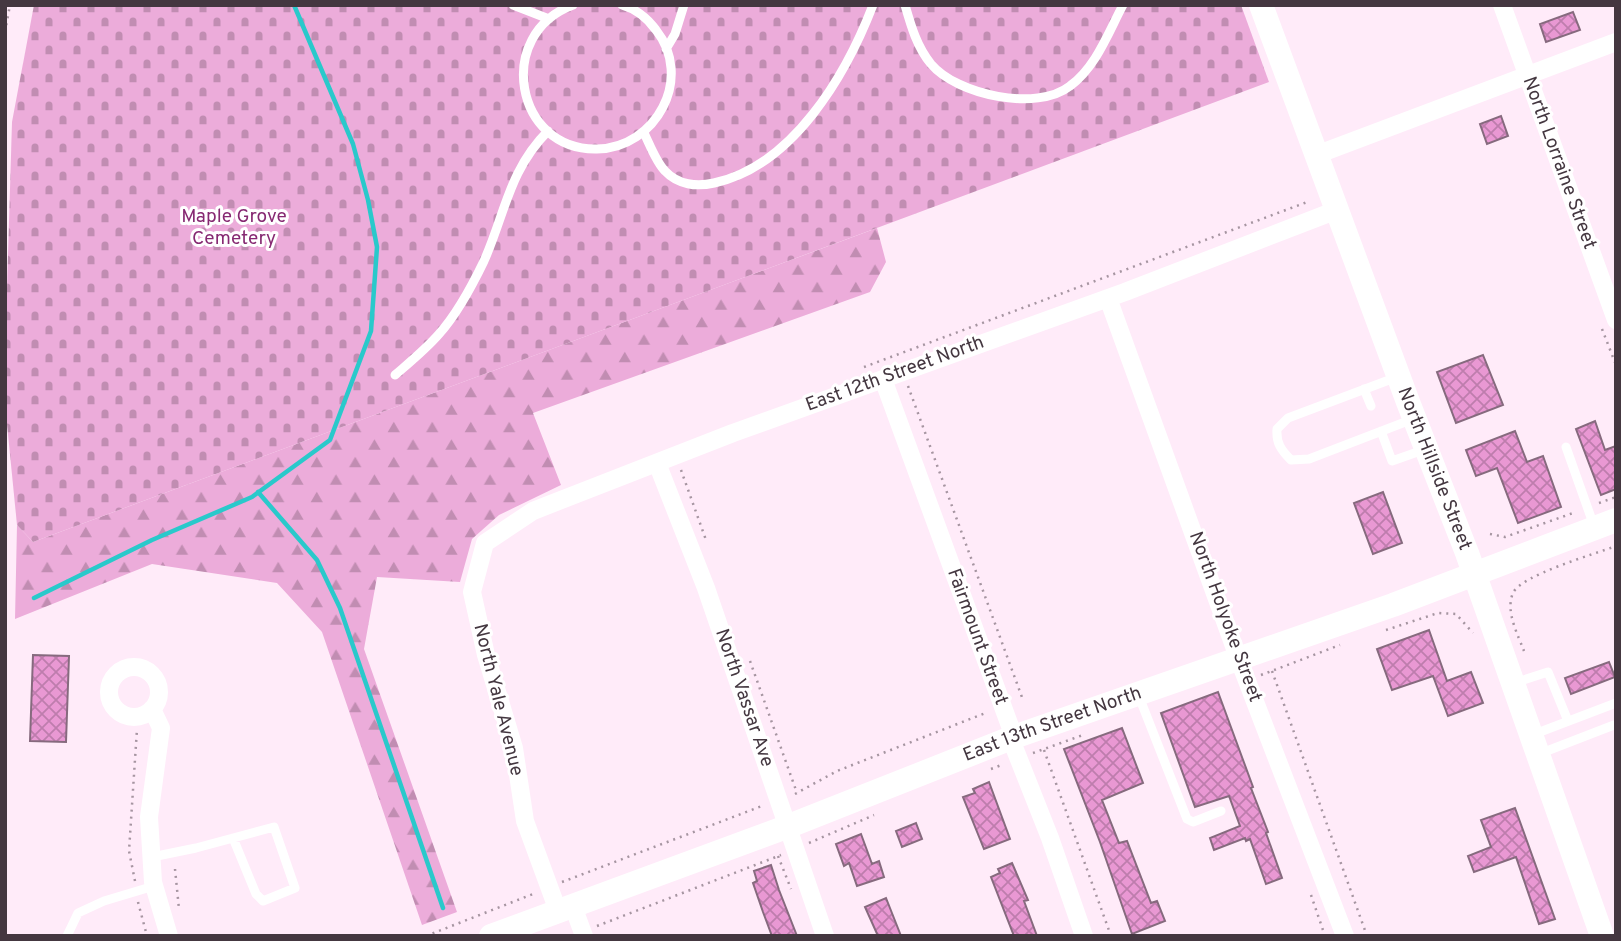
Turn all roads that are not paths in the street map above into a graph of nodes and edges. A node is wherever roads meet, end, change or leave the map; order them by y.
1 (513, 5) edge
2 (622, 5) edge
3 (684, 5) edge
4 (873, 5) edge
5 (905, 5) edge
6 (1122, 5) edge
7 (1261, 5) edge
8 (1502, 5) edge
9 (568, 6) edge
10 (549, 19) junction
11 (1616, 42) edge
12 (666, 49) junction
13 (1527, 74) junction
14 (548, 131) junction
15 (644, 133) junction
16 (1316, 155) junction
17 (1337, 210) junction
18 (1108, 298) junction
19 (1616, 320) edge
20 (395, 375) dead end
21 (1398, 376) junction
22 (883, 379) junction
23 (1364, 389) junction
24 (1371, 406) dead end
25 (1414, 418) junction
26 (1381, 431) junction
27 (1566, 447) dead end
28 (1426, 449) junction
29 (657, 463) junction
30 (1599, 519) edge
31 (478, 569) joint
32 (1474, 573) junction
33 (1243, 670) junction
34 (1512, 683) junction
35 (1137, 692) junction
36 (1616, 703) edge
37 (152, 709) dead end
38 (1568, 721) junction
39 (1614, 725) dead end
40 (1534, 745) junction
41 (1017, 748) junction
42 (1221, 811) dead end
43 (233, 838) junction
44 (792, 838) junction
45 (152, 857) junction
46 (154, 886) junction
47 (565, 909) junction
48 (583, 933) edge
49 (67, 936) edge
50 (169, 936) edge
51 (491, 936) edge
52 (825, 936) edge
53 (1084, 936) edge
54 (1345, 936) edge
55 (1602, 936) edge

1 - 10 lane
2 - 12 lane
3 - 12 lane
4 - 15 lane
5 - 6 lane
7 - 16 main road, North Hillside Street
8 - 13 street, North Lorraine Street
9 - 10 lane
10 - 14 lane
11 - 13 street
12 - 15 lane
13 - 16 street
13 - 19 street, North Lorraine Street
14 - 15 lane
14 - 20 lane
16 - 17 main road, North Hillside Street
17 - 18 street, East 12th Street North
17 - 21 main road, North Hillside Street
18 - 22 street, East 12th Street North
18 - 33 street, North Holyoke Street
21 - 23 lane
21 - 25 main road, North Hillside Street
22 - 29 street, East 12th Street North
22 - 41 street, Fairmount Street
23 - 24 lane
23 - 26 lane
25 - 26 lane
25 - 28 main road, North Hillside Street
26 - 28 lane
27 - 30 lane
28 - 32 main road, North Hillside Street
29 - 31 street, East 12th Street North
29 - 44 street, North Vassar Ave
30 - 32 main road, East 13th Street North
31 - 47 street, North Yale Avenue
32 - 33 main road, East 13th Street North
32 - 34 main road, North Hillside Street
33 - 35 main road, East 13th Street North
33 - 54 street, North Holyoke Street
34 - 38 lane
34 - 40 main road, North Hillside Street
35 - 41 main road, East 13th Street North
35 - 42 lane
36 - 38 lane
37 - 45 street
38 - 40 lane
39 - 40 lane
40 - 55 main road, North Hillside Street
41 - 44 main road, East 13th Street North
41 - 53 street, Fairmount Street
43 - 43 lane
43 - 45 lane
44 - 47 main road, East 13th Street North
44 - 52 street, North Vassar Ave
45 - 46 street
46 - 49 lane
46 - 50 street
47 - 48 street, North Yale Avenue
47 - 51 main road, East 13th Street North

